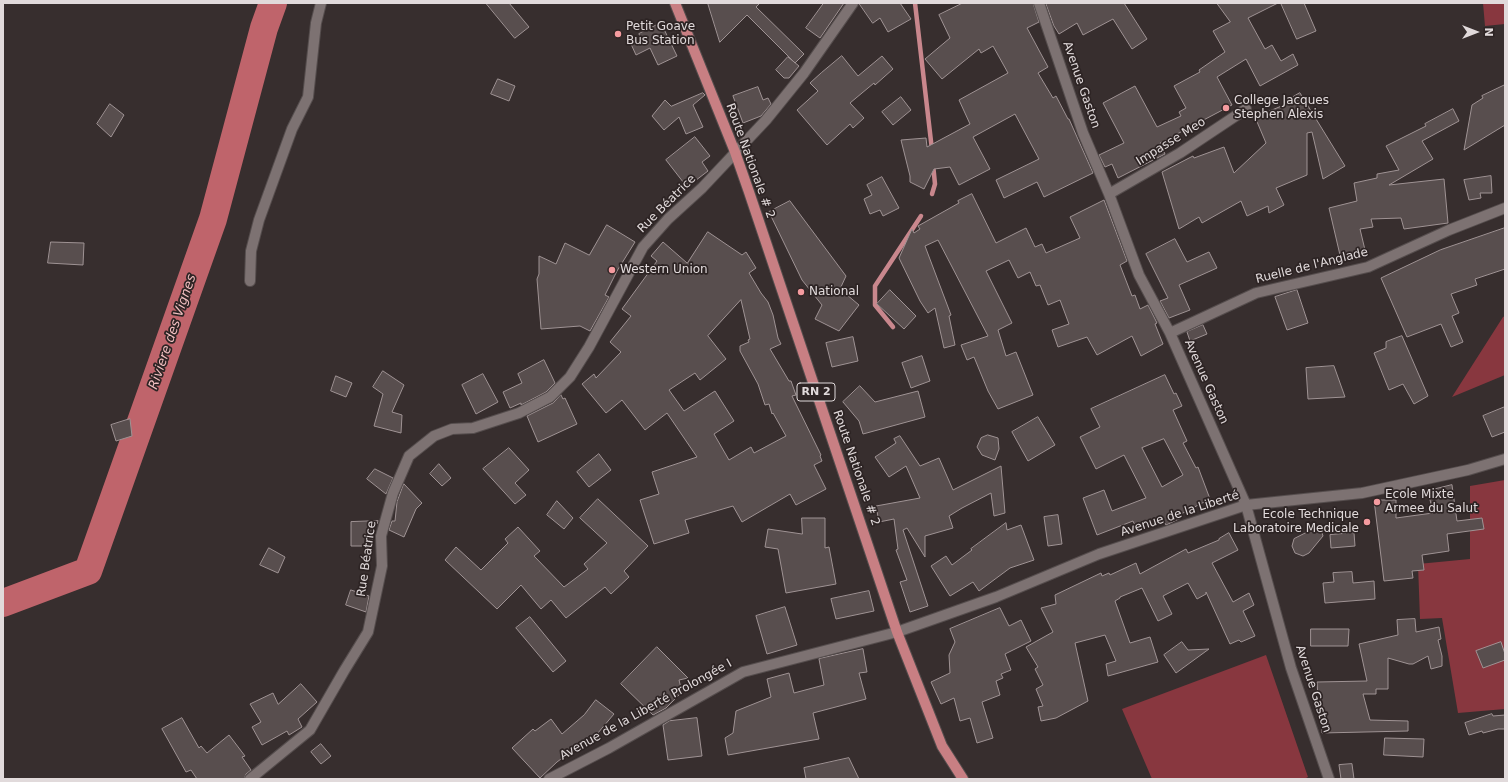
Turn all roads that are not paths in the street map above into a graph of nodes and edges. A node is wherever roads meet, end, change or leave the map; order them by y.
1 (321, 3) edge
2 (675, 3) edge
3 (853, 3) edge
4 (1039, 3) edge
5 (1246, 109) dead end
6 (735, 152) junction
7 (1109, 194) junction
8 (1505, 208) edge
9 (250, 281) dead end
10 (1170, 333) junction
11 (1505, 459) edge
12 (1246, 505) junction
13 (898, 632) junction
14 (250, 779) edge
15 (549, 779) edge
16 (963, 779) edge
17 (1329, 779) edge

1 - 9 street
2 - 6 main road, Route Nationale # 2 / RN 2
3 - 6 street, Rue Béatrice
4 - 7 street, Avenue Gaston
5 - 7 street, Impasse Meo
6 - 13 main road, Route Nationale # 2 / RN 2
6 - 14 street, Rue Béatrice
7 - 10 street, Avenue Gaston
8 - 10 street, Ruelle de l'Anglade
10 - 12 street, Avenue Gaston
11 - 12 street, Avenue de la Liberté
12 - 13 street, Avenue de la Liberté
12 - 17 street, Avenue Gaston
13 - 15 street, Avenue de la Liberté Prolongée I
13 - 16 main road, Route Nationale # 2 / RN 2

